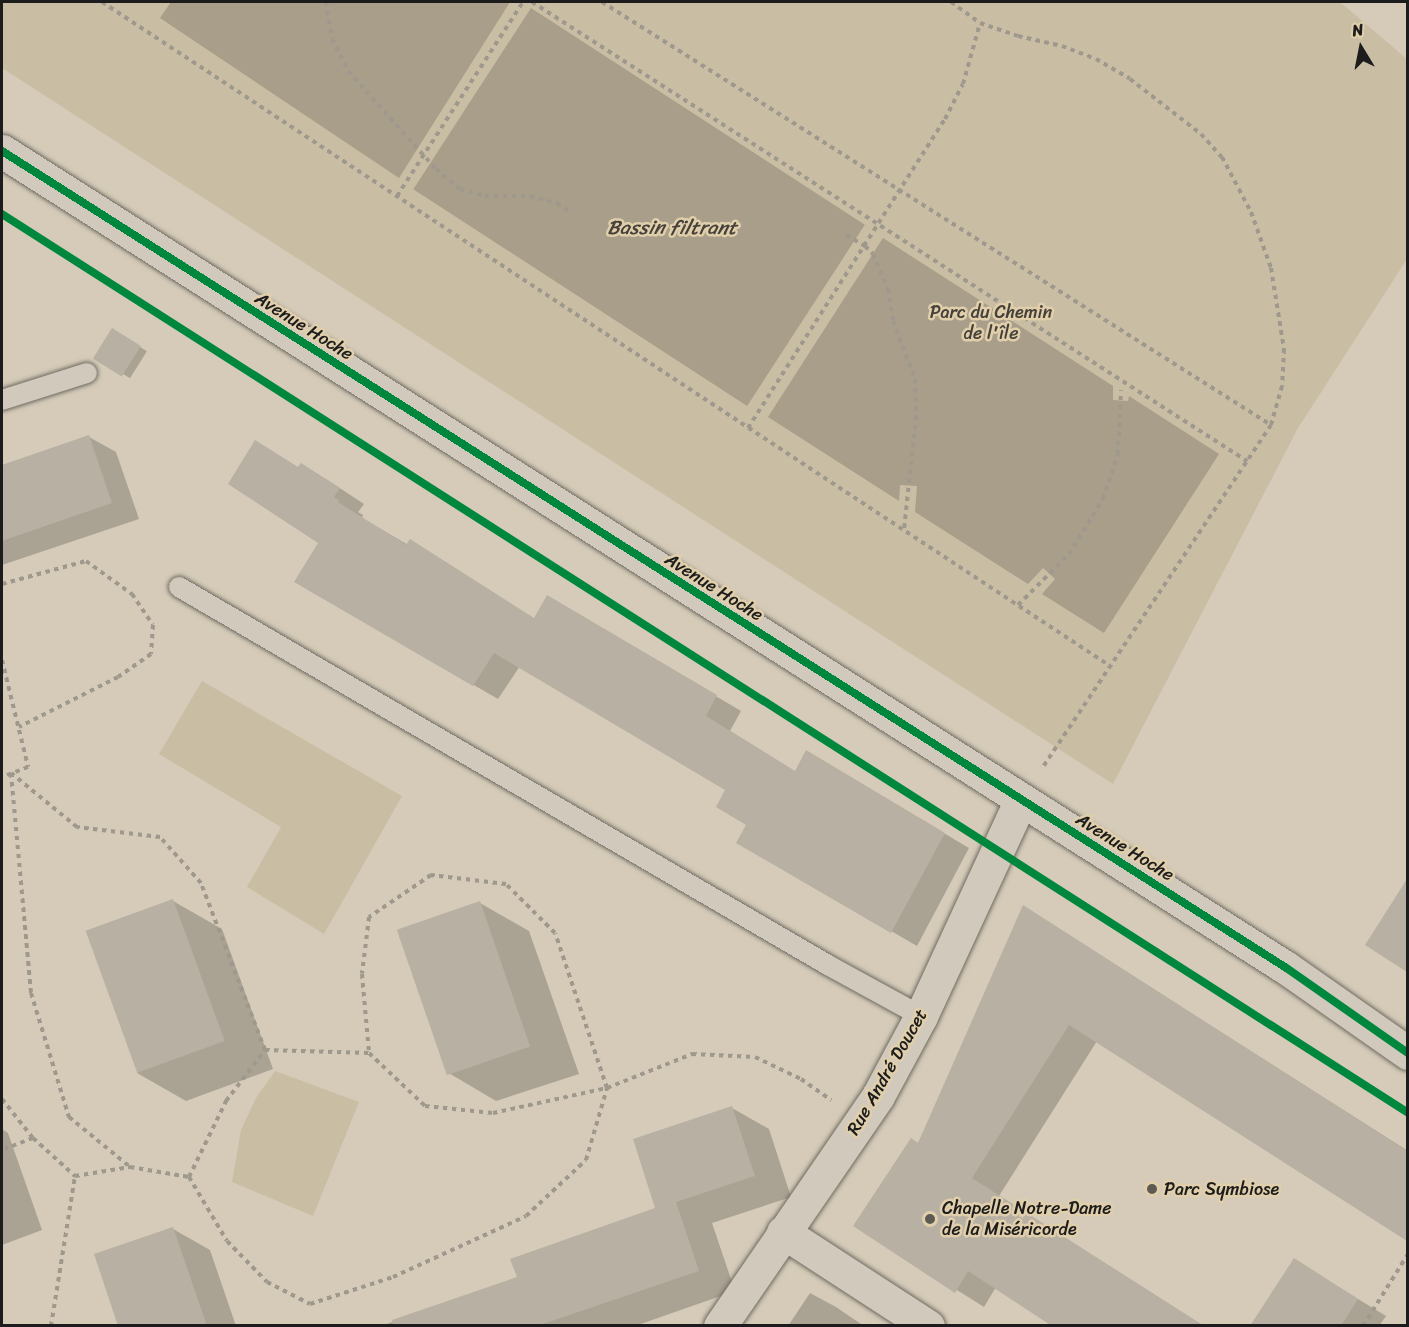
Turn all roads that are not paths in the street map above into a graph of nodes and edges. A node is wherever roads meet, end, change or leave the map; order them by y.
1 (2, 152) edge
2 (87, 373) dead end
3 (2, 400) edge
4 (179, 588) dead end
5 (1021, 800) junction
6 (921, 1016) junction
7 (1407, 1053) edge
8 (783, 1232) junction
9 (720, 1326) edge
10 (928, 1326) edge

1 - 5 street, Avenue Hoche
2 - 3 lane
4 - 6 lane
5 - 6 street, Rue André Doucet
5 - 7 street, Avenue Hoche
6 - 8 street, Rue André Doucet
8 - 9 street, Rue André Doucet
8 - 10 street

